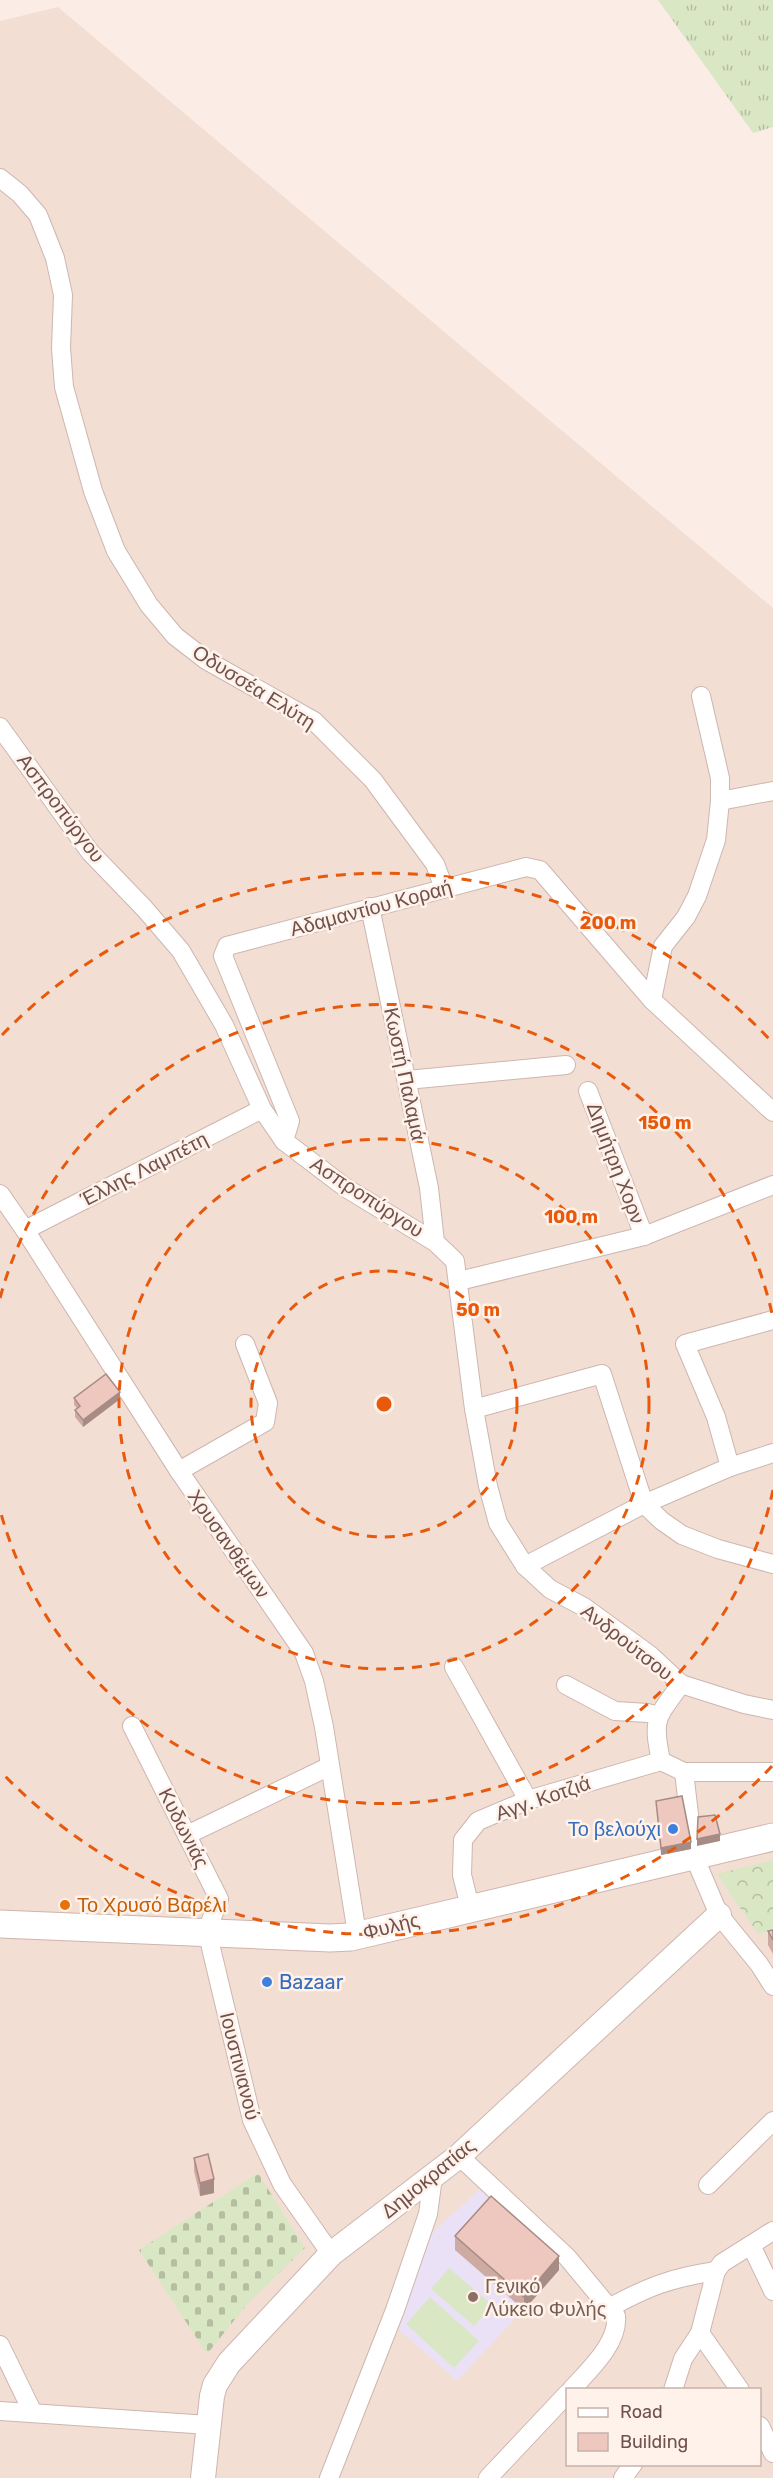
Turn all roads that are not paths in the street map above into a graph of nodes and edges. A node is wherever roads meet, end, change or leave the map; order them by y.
1 (0, 178) edge
2 (701, 696) dead end
3 (0, 727) edge
4 (773, 791) edge
5 (720, 801) junction
6 (444, 888) junction
7 (370, 907) junction
8 (652, 1000) junction
9 (566, 1065) dead end
10 (407, 1080) junction
11 (588, 1090) dead end
12 (262, 1108) junction
13 (773, 1112) edge
14 (284, 1141) junction
15 (773, 1185) edge
16 (0, 1194) edge
17 (26, 1230) junction
18 (644, 1236) junction
19 (435, 1242) junction
20 (459, 1281) junction
21 (773, 1320) edge
22 (245, 1344) dead end
23 (474, 1409) junction
24 (772, 1455) edge
25 (730, 1467) junction
26 (179, 1471) junction
27 (644, 1504) junction
28 (773, 1564) edge
29 (525, 1566) junction
30 (454, 1667) dead end
31 (681, 1684) junction
32 (566, 1685) dead end
33 (773, 1710) edge
34 (658, 1716) junction
35 (132, 1726) dead end
36 (661, 1761) junction
37 (330, 1766) junction
38 (684, 1772) junction
39 (773, 1772) edge
40 (528, 1800) junction
41 (187, 1835) junction
42 (773, 1837) edge
43 (694, 1856) junction
44 (470, 1907) junction
45 (719, 1915) junction
46 (0, 1923) edge
47 (207, 1931) junction
48 (357, 1934) junction
49 (773, 1986) edge
50 (773, 2121) edge
51 (459, 2156) junction
52 (433, 2177) junction
53 (708, 2185) dead end
54 (773, 2231) edge
55 (751, 2245) junction
56 (331, 2254) junction
57 (716, 2271) junction
58 (773, 2291) edge
59 (609, 2308) junction
60 (700, 2333) junction
61 (0, 2345) edge
62 (573, 2388) edge
63 (674, 2388) edge
64 (739, 2388) edge
65 (566, 2394) edge
66 (0, 2411) edge
67 (33, 2413) junction
68 (209, 2425) junction
69 (761, 2430) edge
70 (773, 2453) edge
71 (203, 2478) edge
72 (329, 2478) edge
73 (488, 2478) edge

1 - 6 street, Οδυσσέα Ελύτη
2 - 5 street
3 - 12 street, Ασπροπύργου
4 - 5 street
5 - 8 street
6 - 7 street, Αδαμαντίου Κοραή
6 - 8 street, Αδαμαντίου Κοραή
7 - 10 street, Κωστή Παλαμά
7 - 14 street, Αδαμαντίου Κοραή
8 - 13 street
9 - 10 street
10 - 19 street, Κωστή Παλαμά
11 - 18 street, Δημήτρη Χορν
12 - 14 street, Ασπροπύργου
12 - 17 street, Έλλης Λαμπέτη
14 - 19 street, Ασπροπύργου
15 - 18 street
16 - 17 street, Χρυσανθέμων
17 - 26 street, Χρυσανθέμων
18 - 20 street
19 - 20 street, Ασπροπύργου
20 - 23 street, Ασπροπύργου
21 - 25 street
22 - 26 street
23 - 27 street
23 - 29 street, Ασπροπύργου
24 - 25 street
25 - 27 street
26 - 37 street, Χρυσανθέμων
27 - 28 street
27 - 29 street
29 - 31 street, Ανδρούτσου
30 - 40 street
31 - 33 street, Ανδρούτσου
31 - 34 street
32 - 34 street
34 - 36 street
35 - 41 street, Κυδωνιάς
36 - 38 street
36 - 40 street, Αγγ. Κοτζιά
37 - 41 street
37 - 48 street, Χρυσανθέμων
38 - 39 street
38 - 43 street
40 - 44 street, Αγγ. Κοτζιά
41 - 47 street, Κυδωνιάς
42 - 43 main road, Φυλής
43 - 44 main road, Φυλής
43 - 45 street
44 - 48 main road, Φυλής
45 - 49 street
45 - 51 street, Δημοκρατίας
46 - 47 main road, Φυλής
47 - 48 main road, Φυλής
47 - 56 street, Ιουστινιανού
50 - 53 street
51 - 52 street, Δημοκρατίας
51 - 59 street
52 - 56 street, Δημοκρατίας
52 - 72 street
54 - 55 street
55 - 57 street
55 - 58 street
56 - 68 street, Δημοκρατίας
57 - 59 street
57 - 60 street
59 - 62 street
60 - 63 street
60 - 64 street
61 - 67 street
65 - 73 street
66 - 67 street
67 - 68 street
68 - 71 street, Δημοκρατίας
69 - 70 street

